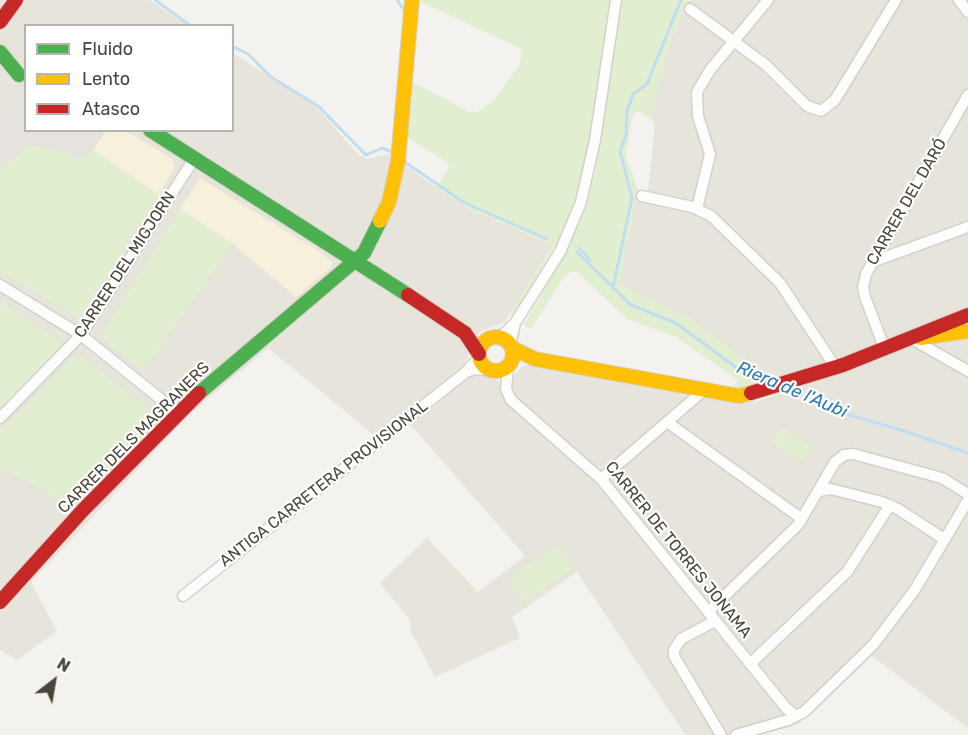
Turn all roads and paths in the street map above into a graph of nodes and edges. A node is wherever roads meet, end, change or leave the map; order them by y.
1 (16, 0) edge
2 (412, 0) edge
3 (616, 0) edge
4 (768, 0) edge
5 (896, 0) edge
6 (959, 0) edge
7 (690, 9) dead end
8 (968, 12) edge
9 (0, 22) edge
10 (736, 40) junction
11 (0, 52) edge
12 (0, 74) edge
13 (22, 75) edge
14 (968, 95) edge
15 (153, 132) edge
16 (194, 159) junction
17 (642, 196) dead end
18 (697, 209) junction
19 (968, 228) edge
20 (355, 259) junction
21 (872, 262) junction
22 (0, 285) edge
23 (968, 315) edge
24 (515, 323) junction
25 (968, 332) edge
26 (465, 333) junction
27 (81, 335) junction
28 (491, 338) junction
29 (910, 338) junction
30 (884, 347) junction
31 (479, 355) junction
32 (510, 355) junction
33 (836, 368) junction
34 (491, 370) junction
35 (968, 371) edge
36 (466, 372) junction
37 (506, 384) junction
38 (703, 391) junction
39 (178, 412) junction
40 (0, 418) edge
41 (667, 422) junction
42 (601, 479) junction
43 (819, 491) junction
44 (968, 494) edge
45 (968, 500) edge
46 (890, 505) junction
47 (802, 519) junction
48 (944, 539) junction
49 (183, 596) dead end
50 (0, 602) edge
51 (711, 617) junction
52 (750, 664) junction
53 (796, 716) junction
54 (722, 735) edge
55 (736, 735) edge

1 - 9 street
2 - 20 street, CARRER DELS MAGRANERS
3 - 24 street
4 - 10 street
5 - 10 street
6 - 8 street
7 - 10 street
10 - 18 street
11 - 13 street
12 - 13 street
14 - 21 street, CARRER DEL DARÓ
15 - 16 street
16 - 20 street
16 - 27 street, CARRER DEL MIGJORN
17 - 18 street
18 - 33 street
19 - 21 street
20 - 26 street
20 - 39 street, CARRER DELS MAGRANERS
21 - 30 street, CARRER DEL DARÓ
22 - 27 street
23 - 29 street
24 - 28 street
24 - 32 street
25 - 29 street
26 - 28 street
26 - 31 street
27 - 39 street
27 - 40 street, CARRER DEL MIGJORN
28 - 31 street
28 - 32 street
29 - 30 street
29 - 35 street
30 - 33 street
31 - 34 street
31 - 36 street, ANTIGA CARRETERA PROVISIONAL
32 - 34 street
32 - 37 street
32 - 38 street
33 - 38 street
34 - 36 street
34 - 37 street, CARRER DE TORRES JONAMA
36 - 49 street, ANTIGA CARRETERA PROVISIONAL
37 - 42 street, CARRER DE TORRES JONAMA
38 - 41 street
39 - 50 street, CARRER DELS MAGRANERS
41 - 42 street
41 - 47 street
42 - 51 street, CARRER DE TORRES JONAMA
43 - 44 street
43 - 46 street
43 - 47 street
45 - 48 street
46 - 48 street
46 - 52 street
47 - 51 street
48 - 53 street
51 - 52 street, CARRER DE TORRES JONAMA
51 - 54 street
52 - 53 street, CARRER DE TORRES JONAMA
53 - 55 street

